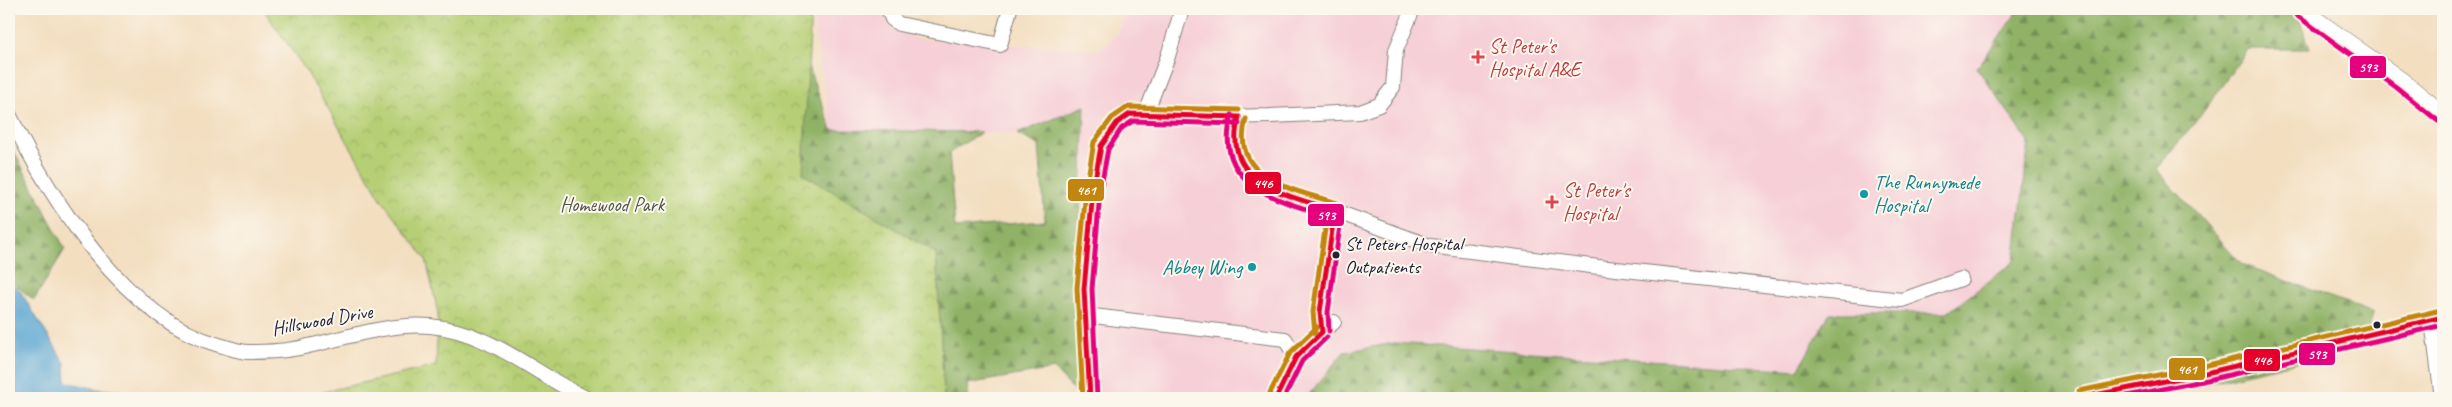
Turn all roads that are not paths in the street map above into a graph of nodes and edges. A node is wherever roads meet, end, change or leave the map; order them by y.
1 (888, 9) edge
2 (1010, 9) edge
3 (1182, 9) edge
4 (1413, 9) edge
5 (2300, 9) edge
6 (1146, 113) junction
7 (9, 114) edge
8 (2443, 115) edge
9 (1238, 117) junction
10 (1961, 279) dead end
11 (1085, 315) junction
12 (2437, 319) edge
13 (1334, 322) dead end
14 (1296, 357) junction
15 (586, 398) edge
16 (1090, 398) edge
17 (1276, 398) edge
18 (2080, 398) edge
19 (2442, 398) edge

1 - 2 street
3 - 6 street
4 - 9 street
5 - 8 main road
6 - 9 street
6 - 11 street
7 - 15 street, Hillswood Drive
9 - 10 street
11 - 14 street
11 - 16 street
12 - 18 main road
12 - 19 street
13 - 14 street
14 - 17 street

